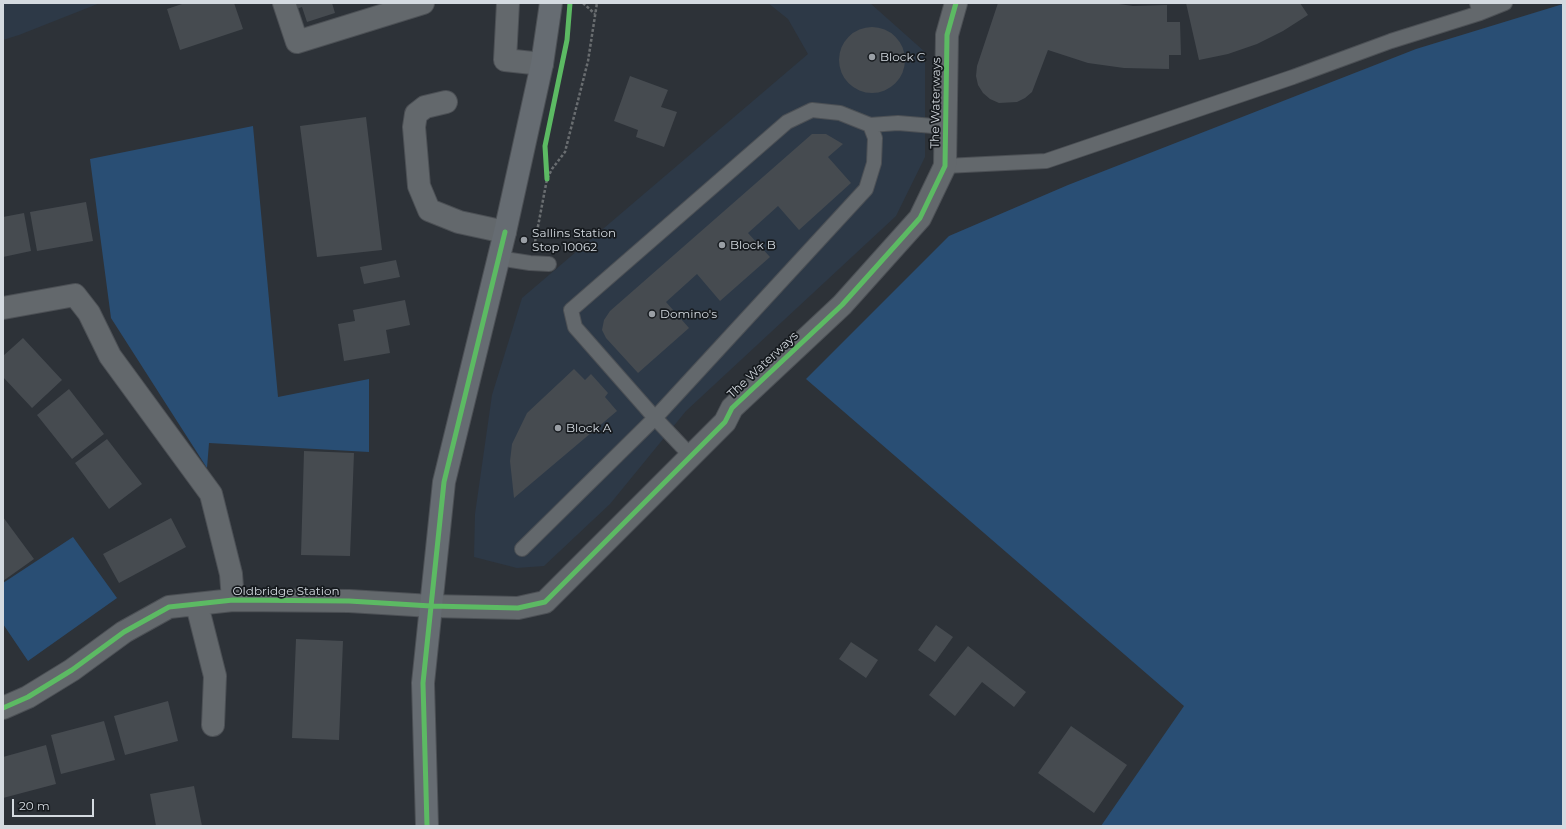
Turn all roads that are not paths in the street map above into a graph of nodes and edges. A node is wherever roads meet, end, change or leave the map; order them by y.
1 (284, 3) edge
2 (424, 3) edge
3 (508, 3) edge
4 (551, 3) edge
5 (956, 3) edge
6 (1505, 3) edge
7 (1478, 8) edge
8 (542, 64) junction
9 (446, 102) dead end
10 (870, 125) junction
11 (946, 128) junction
12 (945, 166) junction
13 (505, 232) junction
14 (498, 258) junction
15 (549, 264) dead end
16 (3, 308) edge
17 (655, 418) junction
18 (691, 456) junction
19 (522, 549) dead end
20 (233, 600) junction
21 (197, 605) junction
22 (431, 606) junction
23 (3, 708) edge
24 (213, 725) dead end
25 (427, 826) edge

1 - 2 street
3 - 8 street
4 - 8 street
5 - 11 street, The Waterways
6 - 7 lane
7 - 12 lane
8 - 13 street
9 - 13 street
10 - 11 lane
10 - 17 lane
10 - 17 lane
11 - 12 street, The Waterways
12 - 18 street, The Waterways
13 - 14 street
14 - 15 lane
14 - 22 street
16 - 20 street, Oldbridge Station
17 - 18 lane
17 - 19 lane
18 - 22 street, The Waterways
20 - 21 street, Oldbridge Station
20 - 22 street, Oldbridge Station
21 - 23 street, Oldbridge Station
21 - 24 street
22 - 25 street

